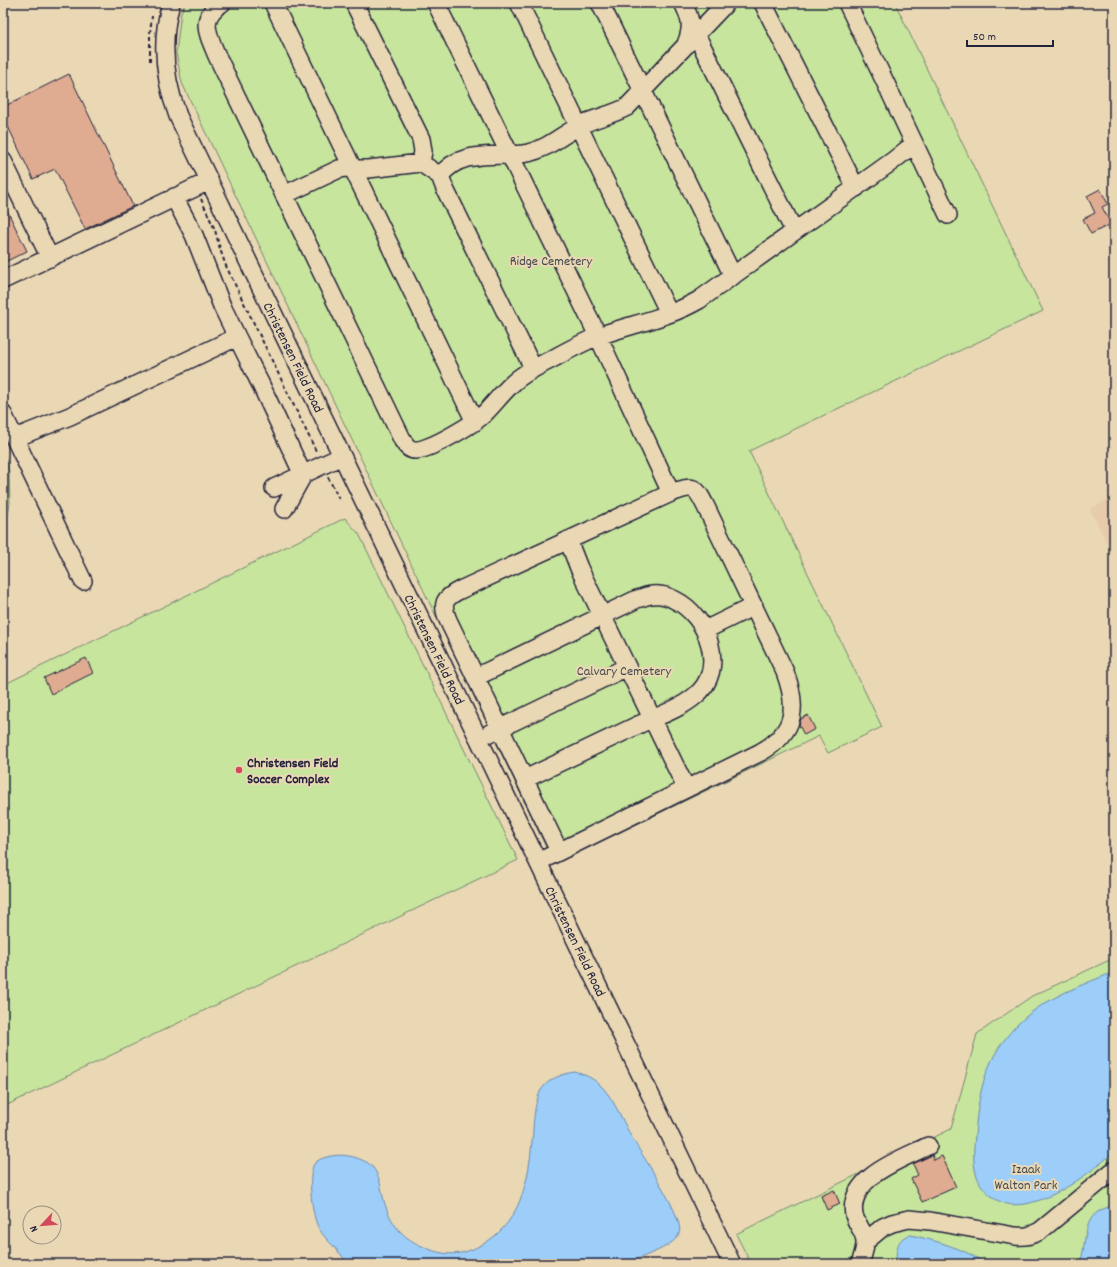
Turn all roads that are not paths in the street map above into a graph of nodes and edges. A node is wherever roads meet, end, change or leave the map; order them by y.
1 (171, 3) edge
2 (222, 3) edge
3 (273, 3) edge
4 (354, 3) edge
5 (436, 3) edge
6 (519, 3) edge
7 (600, 3) edge
8 (683, 3) edge
9 (726, 3) edge
10 (763, 3) edge
11 (847, 3) edge
12 (691, 39) junction
13 (643, 91) junction
14 (569, 107) junction
15 (599, 118) junction
16 (579, 126) junction
17 (562, 136) junction
18 (914, 144) junction
19 (516, 158) junction
20 (3, 161) edge
21 (421, 163) junction
22 (352, 168) junction
23 (440, 176) junction
24 (209, 181) junction
25 (856, 188) junction
26 (284, 195) junction
27 (174, 197) junction
28 (948, 215) dead end
29 (794, 231) junction
30 (50, 258) junction
31 (733, 276) junction
32 (3, 280) edge
33 (669, 313) junction
34 (598, 336) junction
35 (237, 337) junction
36 (533, 368) junction
37 (3, 414) edge
38 (475, 422) junction
39 (15, 438) junction
40 (342, 456) junction
41 (303, 475) junction
42 (274, 488) dead end
43 (671, 493) junction
44 (284, 509) dead end
45 (568, 540) junction
46 (83, 581) dead end
47 (754, 606) junction
48 (602, 616) junction
49 (705, 630) junction
50 (627, 667) junction
51 (476, 677) junction
52 (652, 719) junction
53 (501, 728) junction
54 (479, 739) junction
55 (525, 779) junction
56 (686, 788) junction
57 (559, 851) junction
58 (538, 862) junction
59 (928, 1146) dead end
60 (1114, 1170) edge
61 (865, 1242) junction
62 (732, 1264) edge
63 (860, 1264) edge

1 - 24 street, Christensen Field Road
2 - 26 street
3 - 22 street
4 - 21 street
5 - 19 street
6 - 14 street
7 - 13 street
8 - 12 street
9 - 12 street
10 - 25 street
11 - 18 street
12 - 13 street
12 - 29 street
13 - 15 street
13 - 31 street
14 - 15 street
14 - 16 street
14 - 17 street
15 - 16 street
16 - 17 street
16 - 33 street
17 - 19 street
18 - 25 street
18 - 28 street
19 - 23 street
19 - 34 street
20 - 30 street
21 - 22 street
21 - 23 street
22 - 26 street
22 - 38 street
23 - 36 street
24 - 27 street
24 - 40 street, Christensen Field Road
25 - 29 street
26 - 38 street
27 - 30 street
27 - 35 street
29 - 31 street
30 - 32 street
31 - 33 street
33 - 34 street
34 - 36 street
34 - 43 street
35 - 39 street
35 - 41 street
36 - 38 street
37 - 39 street
39 - 46 street
40 - 41 street
40 - 54 street, Christensen Field Road
41 - 42 street
41 - 44 street
43 - 45 street
43 - 47 street
45 - 48 street
45 - 51 street
47 - 49 street
47 - 56 street
48 - 49 street
48 - 50 street
48 - 51 street
49 - 52 street
50 - 52 street
50 - 53 street
51 - 53 street
52 - 55 street
52 - 56 street
53 - 54 street
53 - 55 street
54 - 58 street, Christensen Field Road
55 - 57 street
56 - 57 street
57 - 58 street
58 - 62 street, Christensen Field Road
59 - 61 street
60 - 61 street
61 - 63 street

